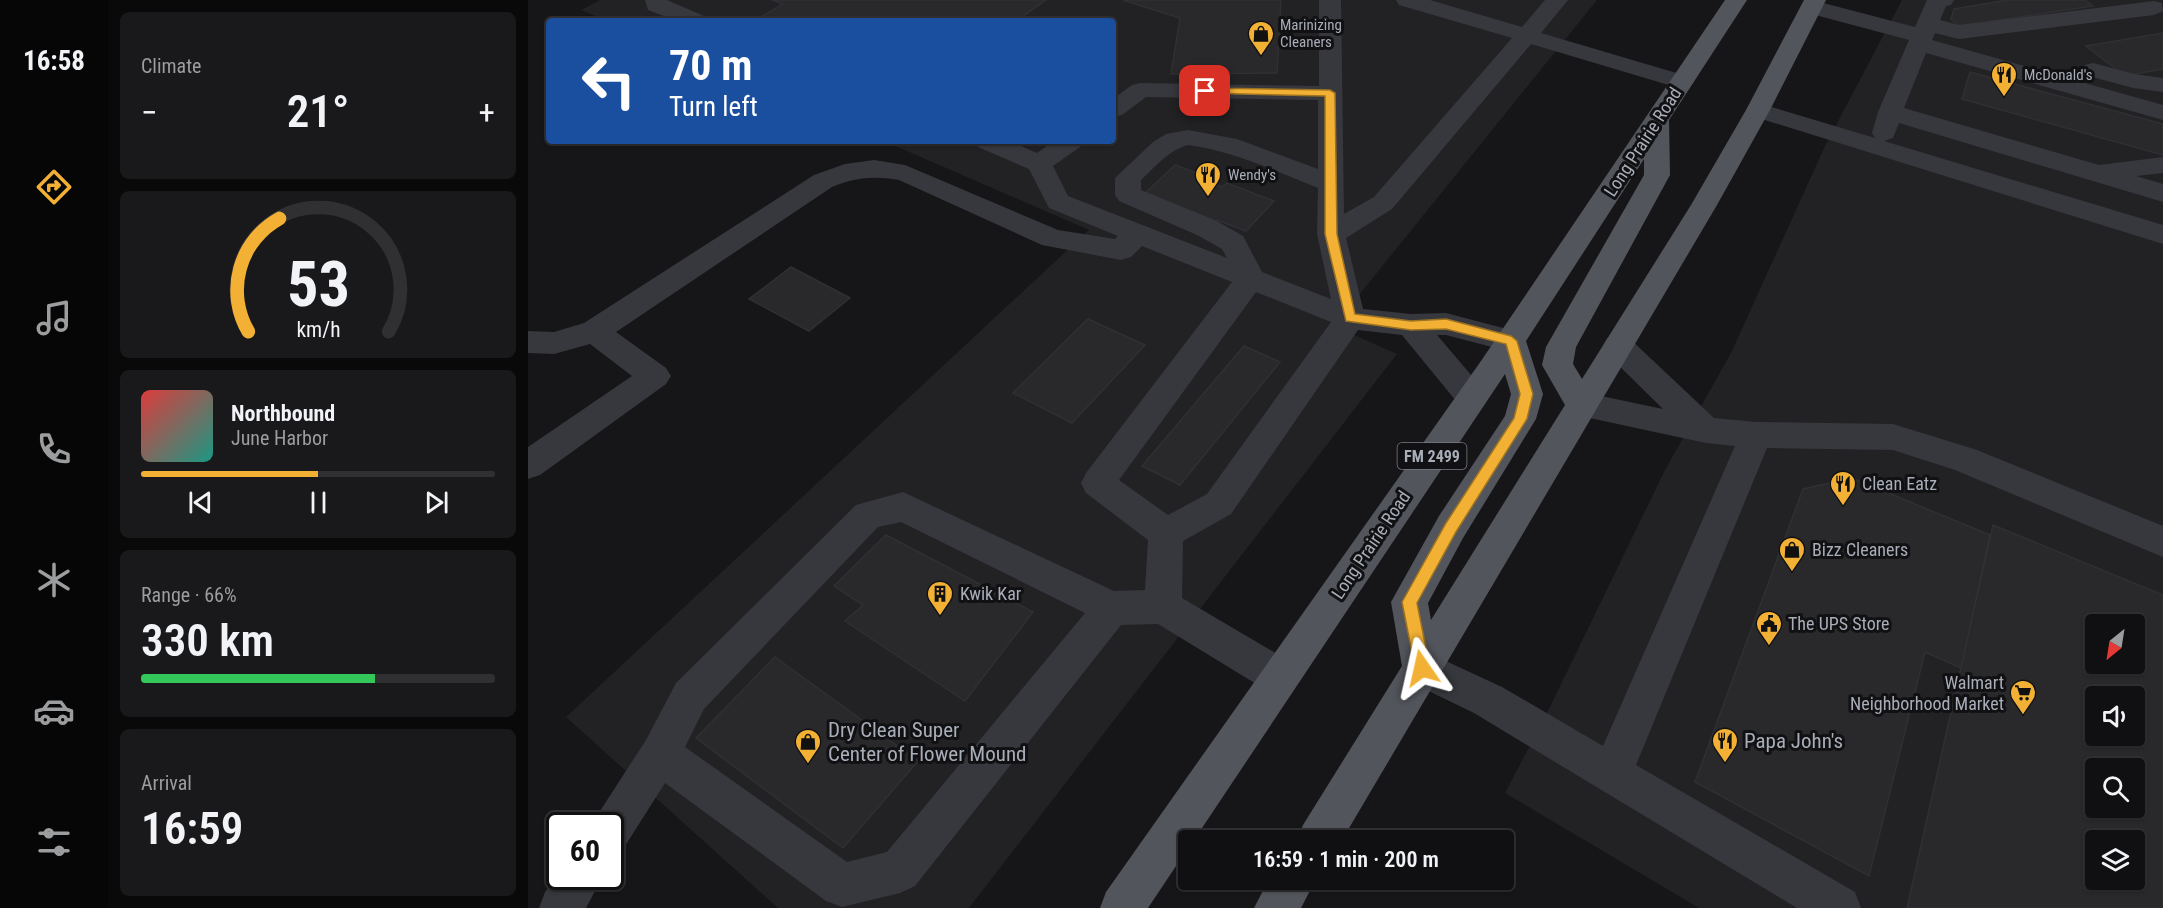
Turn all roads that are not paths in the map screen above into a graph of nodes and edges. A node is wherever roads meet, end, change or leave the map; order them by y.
1 (656, 0) edge
2 (1330, 0) edge
3 (1407, 0) edge
4 (1557, 0) edge
5 (1736, 0) edge
6 (1943, 0) edge
7 (2126, 0) edge
8 (1814, 3) edge
9 (2158, 9) edge
10 (688, 18) edge
11 (1959, 32) junction
12 (1923, 35) junction
13 (1528, 36) junction
14 (1972, 60) junction
15 (1682, 82) junction
16 (2163, 85) edge
17 (1330, 93) junction
18 (1116, 108) edge
19 (1758, 110) junction
20 (1890, 112) junction
21 (2163, 113) edge
22 (1657, 120) junction
23 (2163, 120) edge
24 (994, 144) edge
25 (1067, 144) edge
26 (1879, 147) junction
27 (1039, 164) junction
28 (2163, 165) edge
29 (2094, 173) junction
30 (1330, 183) junction
31 (2163, 193) edge
32 (1138, 233) junction
33 (1331, 234) junction
34 (2163, 235) edge
35 (1251, 278) junction
36 (1350, 318) junction
37 (1411, 326) junction
38 (594, 332) junction
39 (1511, 341) junction
40 (528, 342) edge
41 (1618, 346) junction
42 (1472, 398) junction
43 (1582, 405) junction
44 (1706, 430) junction
45 (1756, 435) junction
46 (528, 465) edge
47 (1166, 534) junction
48 (2163, 542) edge
49 (1163, 607) junction
50 (1112, 608) junction
51 (1422, 668) junction
52 (1280, 677) junction
53 (660, 754) junction
54 (1612, 774) junction
55 (622, 812) edge
56 (1324, 830) edge
57 (572, 890) edge
58 (1287, 890) edge
59 (561, 908) edge
60 (1122, 908) edge
61 (1276, 908) edge
62 (1839, 908) edge

1 - 10 lane
2 - 17 lane
3 - 13 lane
4 - 13 lane
5 - 15 main road, Long Prairie Road / FM 2499
6 - 12 lane
7 - 9 lane
8 - 12 lane
8 - 19 main road
9 - 11 lane
11 - 12 lane
11 - 16 lane
12 - 14 lane
12 - 20 lane
13 - 15 lane
13 - 33 lane
14 - 21 lane
14 - 23 lane
15 - 22 main road, Long Prairie Road / FM 2499
17 - 18 lane
17 - 30 lane
19 - 26 lane
19 - 41 main road
20 - 26 lane
20 - 29 lane
22 - 39 main road, Long Prairie Road / FM 2499
22 - 43 main road
24 - 27 lane
25 - 27 lane
26 - 34 lane
27 - 32 lane
28 - 29 lane
29 - 31 lane
30 - 33 lane
30 - 35 lane
32 - 35 lane
32 - 38 lane
33 - 36 lane
35 - 36 lane
35 - 47 lane
36 - 37 lane
36 - 47 lane
37 - 39 lane
37 - 42 lane
38 - 40 lane
38 - 46 lane
39 - 42 main road, Long Prairie Road / FM 2499
39 - 51 main road
41 - 43 main road
41 - 44 lane
42 - 52 main road, Long Prairie Road / FM 2499
43 - 44 lane
43 - 51 main road
44 - 45 lane
45 - 48 lane
45 - 54 lane
47 - 49 lane
49 - 50 lane
49 - 52 lane
50 - 53 lane
50 - 53 lane
51 - 54 lane
51 - 56 main road
52 - 60 main road, Long Prairie Road / FM 2499
53 - 55 lane
54 - 62 lane
57 - 59 lane
58 - 61 main road

